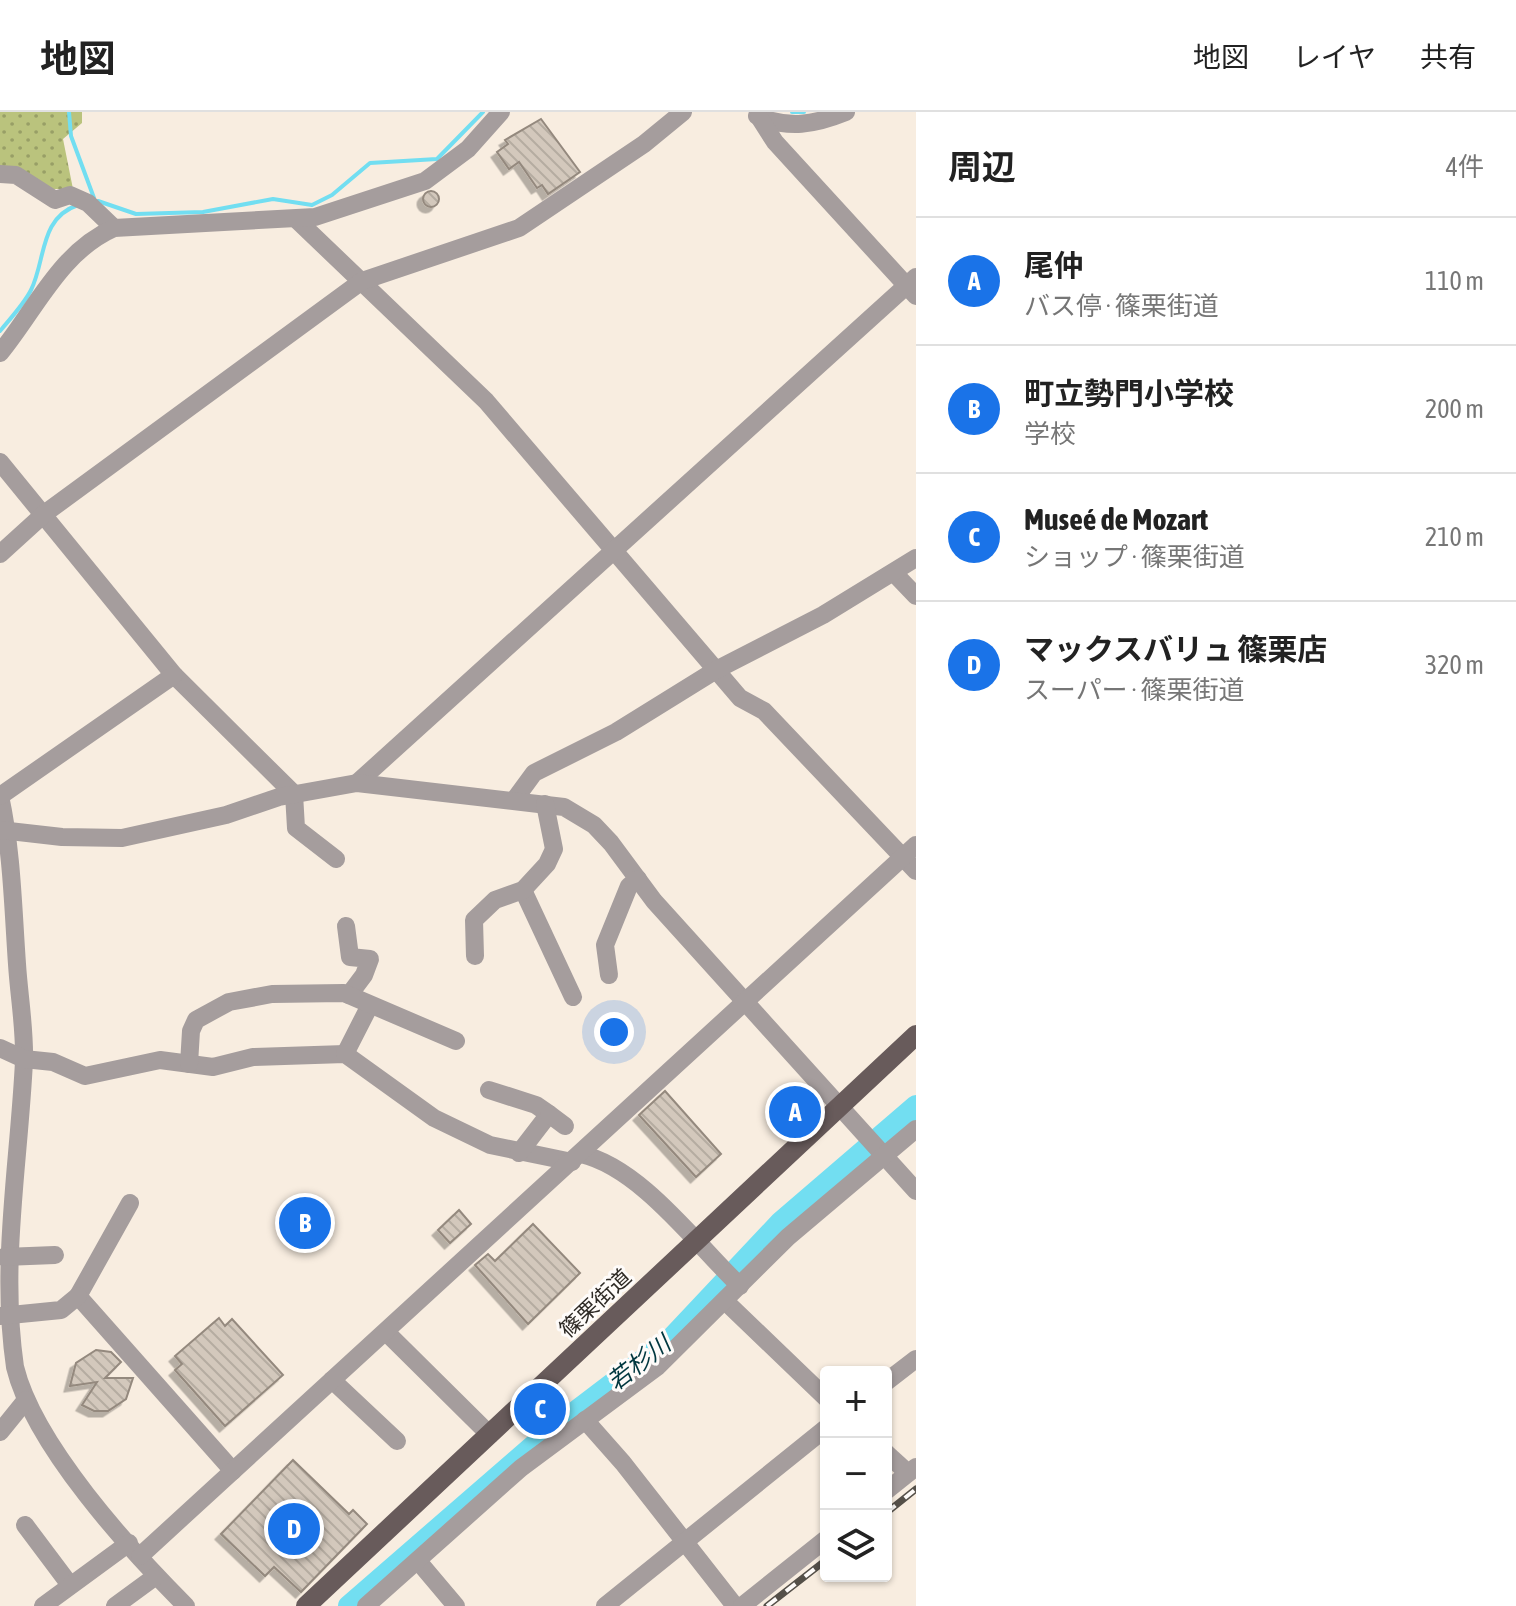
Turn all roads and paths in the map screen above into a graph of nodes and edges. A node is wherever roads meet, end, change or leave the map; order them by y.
1 (501, 112) edge
2 (683, 112) edge
3 (846, 112) edge
4 (755, 115) edge
5 (0, 174) edge
6 (297, 220) junction
7 (114, 228) junction
8 (362, 281) junction
9 (913, 286) edge
10 (0, 353) edge
11 (0, 462) edge
12 (44, 514) junction
13 (615, 551) junction
14 (0, 554) edge
15 (916, 558) edge
16 (894, 573) junction
17 (916, 596) edge
18 (716, 670) junction
19 (174, 675) junction
20 (357, 783) junction
21 (294, 794) junction
22 (0, 796) edge
23 (515, 799) junction
24 (545, 804) junction
25 (4, 832) edge
26 (912, 858) edge
27 (336, 859) dead end
28 (638, 879) junction
29 (523, 890) junction
30 (346, 926) dead end
31 (475, 956) dead end
32 (609, 975) dead end
33 (349, 995) junction
34 (573, 997) dead end
35 (744, 1000) junction
36 (370, 1005) junction
37 (916, 1035) edge
38 (456, 1041) dead end
39 (0, 1048) edge
40 (345, 1054) junction
41 (24, 1059) junction
42 (189, 1064) junction
43 (489, 1090) dead end
44 (840, 1105) junction
45 (549, 1114) junction
46 (565, 1126) dead end
47 (916, 1129) edge
48 (519, 1153) junction
49 (883, 1157) junction
50 (576, 1158) junction
51 (916, 1191) edge
52 (130, 1203) dead end
53 (694, 1242) junction
54 (2, 1254) edge
55 (55, 1255) dead end
56 (740, 1286) junction
57 (78, 1296) junction
58 (726, 1302) junction
59 (4, 1315) edge
60 (387, 1333) junction
61 (916, 1359) edge
62 (892, 1377) edge
63 (332, 1380) junction
64 (820, 1392) edge
65 (26, 1400) junction
66 (585, 1420) junction
67 (0, 1432) edge
68 (820, 1433) edge
69 (490, 1435) junction
70 (397, 1441) dead end
71 (892, 1457) edge
72 (912, 1470) edge
73 (233, 1471) junction
74 (892, 1486) edge
75 (25, 1525) dead end
76 (685, 1542) junction
77 (820, 1544) edge
78 (135, 1550) junction
79 (418, 1561) junction
80 (156, 1576) junction
81 (70, 1585) junction
82 (43, 1606) edge
83 (115, 1606) edge
84 (186, 1606) edge
85 (306, 1606) edge
86 (366, 1606) edge
87 (456, 1606) edge
88 (605, 1606) edge
89 (735, 1606) edge
90 (742, 1606) edge

1 - 6 street
2 - 8 street
3 - 4 street
4 - 9 street
5 - 7 street
6 - 7 street
6 - 8 street
7 - 10 street
8 - 12 street
8 - 13 street
9 - 13 street
11 - 12 street
12 - 14 street
12 - 19 street
13 - 18 street
13 - 20 street
15 - 16 street
16 - 17 street
16 - 18 street
18 - 23 street
18 - 26 street
19 - 21 street
19 - 22 street
20 - 21 street
20 - 23 street
21 - 25 street
21 - 27 street
22 - 25 street
23 - 24 street
24 - 28 street
24 - 29 street
25 - 41 street
26 - 35 street
28 - 32 street
28 - 35 street
29 - 31 street
29 - 34 street
30 - 33 street
33 - 36 street
33 - 42 street
35 - 44 street
35 - 50 street
36 - 38 street
36 - 40 street
37 - 44 main road, 篠栗街道
39 - 41 street
40 - 42 street
40 - 48 street
41 - 42 street
41 - 54 street
43 - 45 street
44 - 49 street
44 - 53 main road, 篠栗街道
45 - 46 street
45 - 48 street
47 - 49 street
48 - 50 street
49 - 51 street
49 - 56 street
50 - 53 street
50 - 60 street
52 - 57 street
53 - 56 street
53 - 69 main road, 篠栗街道
54 - 55 street
54 - 59 street
56 - 58 street
57 - 59 street
57 - 73 street
58 - 64 street
58 - 66 street
59 - 65 street
60 - 63 street
60 - 69 street
61 - 62 street
63 - 70 street
63 - 73 street
65 - 67 street
65 - 78 street
66 - 76 street
66 - 79 street
68 - 76 street
69 - 85 main road, 篠栗街道
71 - 72 street
72 - 74 street
73 - 78 street
75 - 81 street
76 - 88 street
76 - 89 street
77 - 90 street
78 - 80 street
78 - 81 street
79 - 86 street
79 - 87 street
80 - 83 street
80 - 84 street
81 - 82 street

